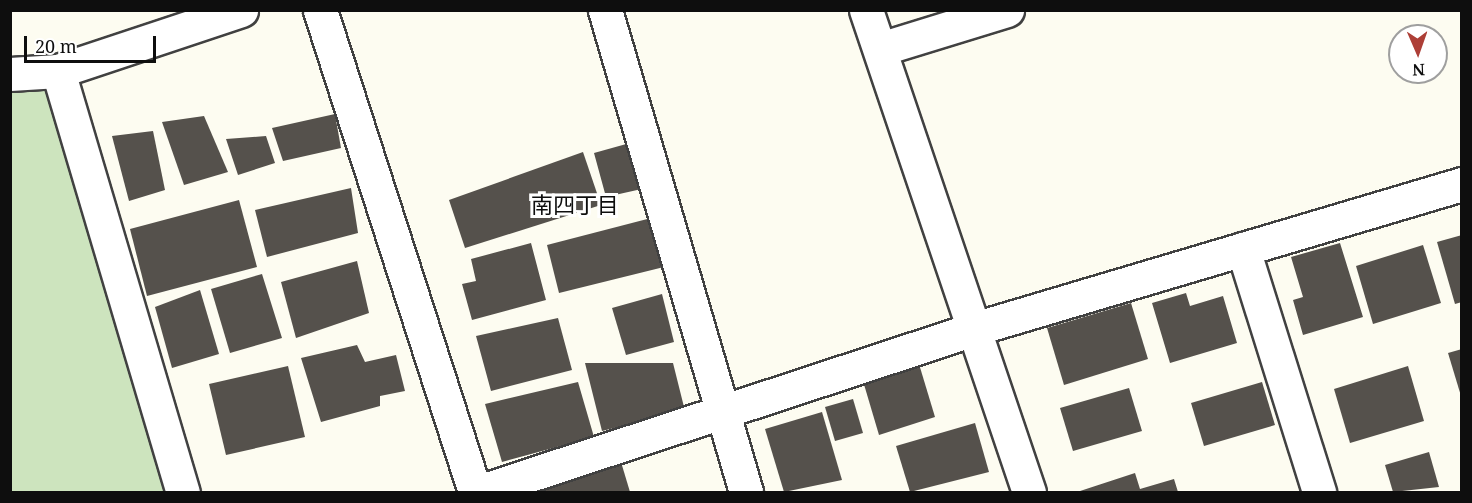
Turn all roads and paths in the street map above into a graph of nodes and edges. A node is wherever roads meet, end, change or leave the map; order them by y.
1 (241, 10) edge
2 (320, 10) edge
3 (605, 10) edge
4 (866, 10) edge
5 (1007, 10) edge
6 (880, 49) junction
7 (58, 71) junction
8 (10, 75) edge
9 (1461, 184) edge
10 (1243, 249) junction
11 (977, 328) junction
12 (722, 412) junction
13 (183, 492) edge
14 (476, 492) edge
15 (746, 492) edge
16 (1029, 492) edge
17 (1319, 492) edge

1 - 7 street
2 - 14 street
3 - 12 street
4 - 6 street
5 - 6 street
6 - 11 street
7 - 8 street
7 - 13 street
9 - 10 street
10 - 11 street
10 - 17 street
11 - 12 street
11 - 16 street
12 - 14 street
12 - 15 street

